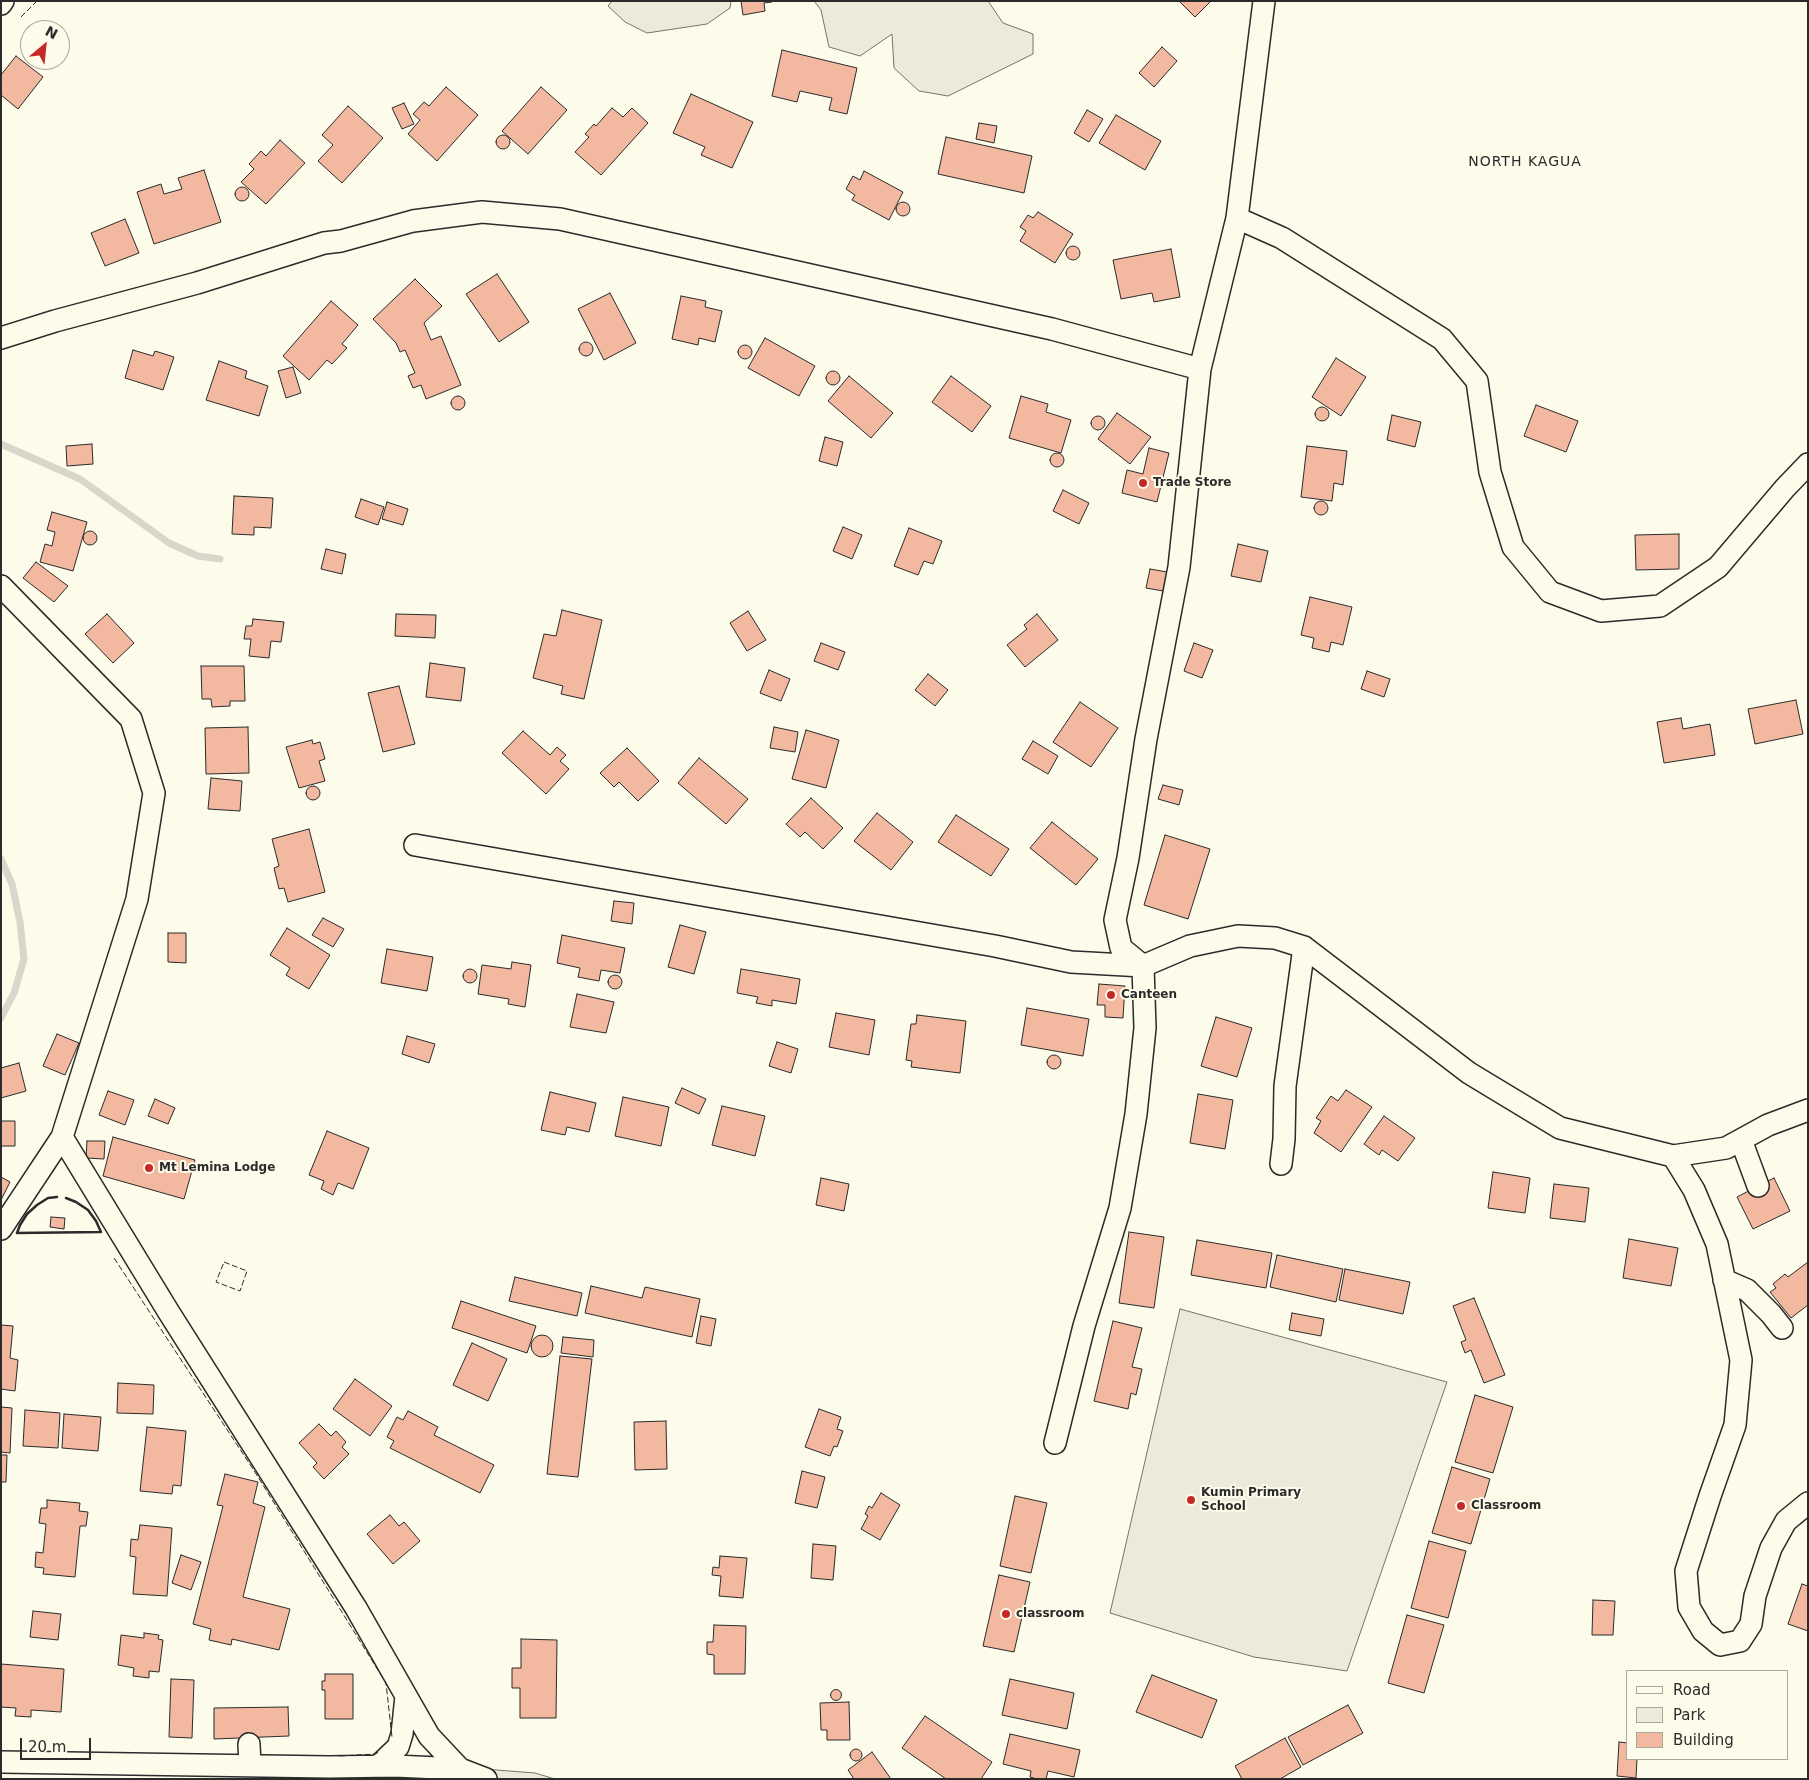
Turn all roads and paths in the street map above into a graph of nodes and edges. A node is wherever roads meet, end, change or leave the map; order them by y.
1 (1264, 1) edge
2 (1237, 218) junction
3 (1, 338) edge
4 (1200, 369) junction
5 (1808, 464) edge
6 (1, 586) edge
7 (415, 845) dead end
8 (1304, 947) junction
9 (1144, 966) junction
10 (1808, 1110) edge
11 (62, 1137) junction
12 (1740, 1140) junction
13 (1673, 1156) junction
14 (1282, 1164) dead end
15 (1758, 1186) dead end
16 (1, 1229) edge
17 (1724, 1280) junction
18 (1782, 1328) dead end
19 (1055, 1443) dead end
20 (1808, 1503) edge
21 (406, 1696) junction
22 (249, 1744) dead end
23 (1, 1762) edge
24 (250, 1766) junction
25 (378, 1766) junction
26 (460, 1769) junction
27 (486, 1779) edge

1 - 2 street
2 - 4 street
2 - 5 street
3 - 4 street
4 - 9 street
6 - 11 street
7 - 9 street
8 - 9 street
8 - 13 street
8 - 14 street
9 - 19 street
10 - 12 street
11 - 16 street
11 - 21 street
12 - 13 street
12 - 15 street
13 - 17 street
17 - 18 street
17 - 20 street
21 - 25 street
21 - 26 street
22 - 24 street
23 - 24 street
24 - 25 street
25 - 26 street
26 - 27 street

